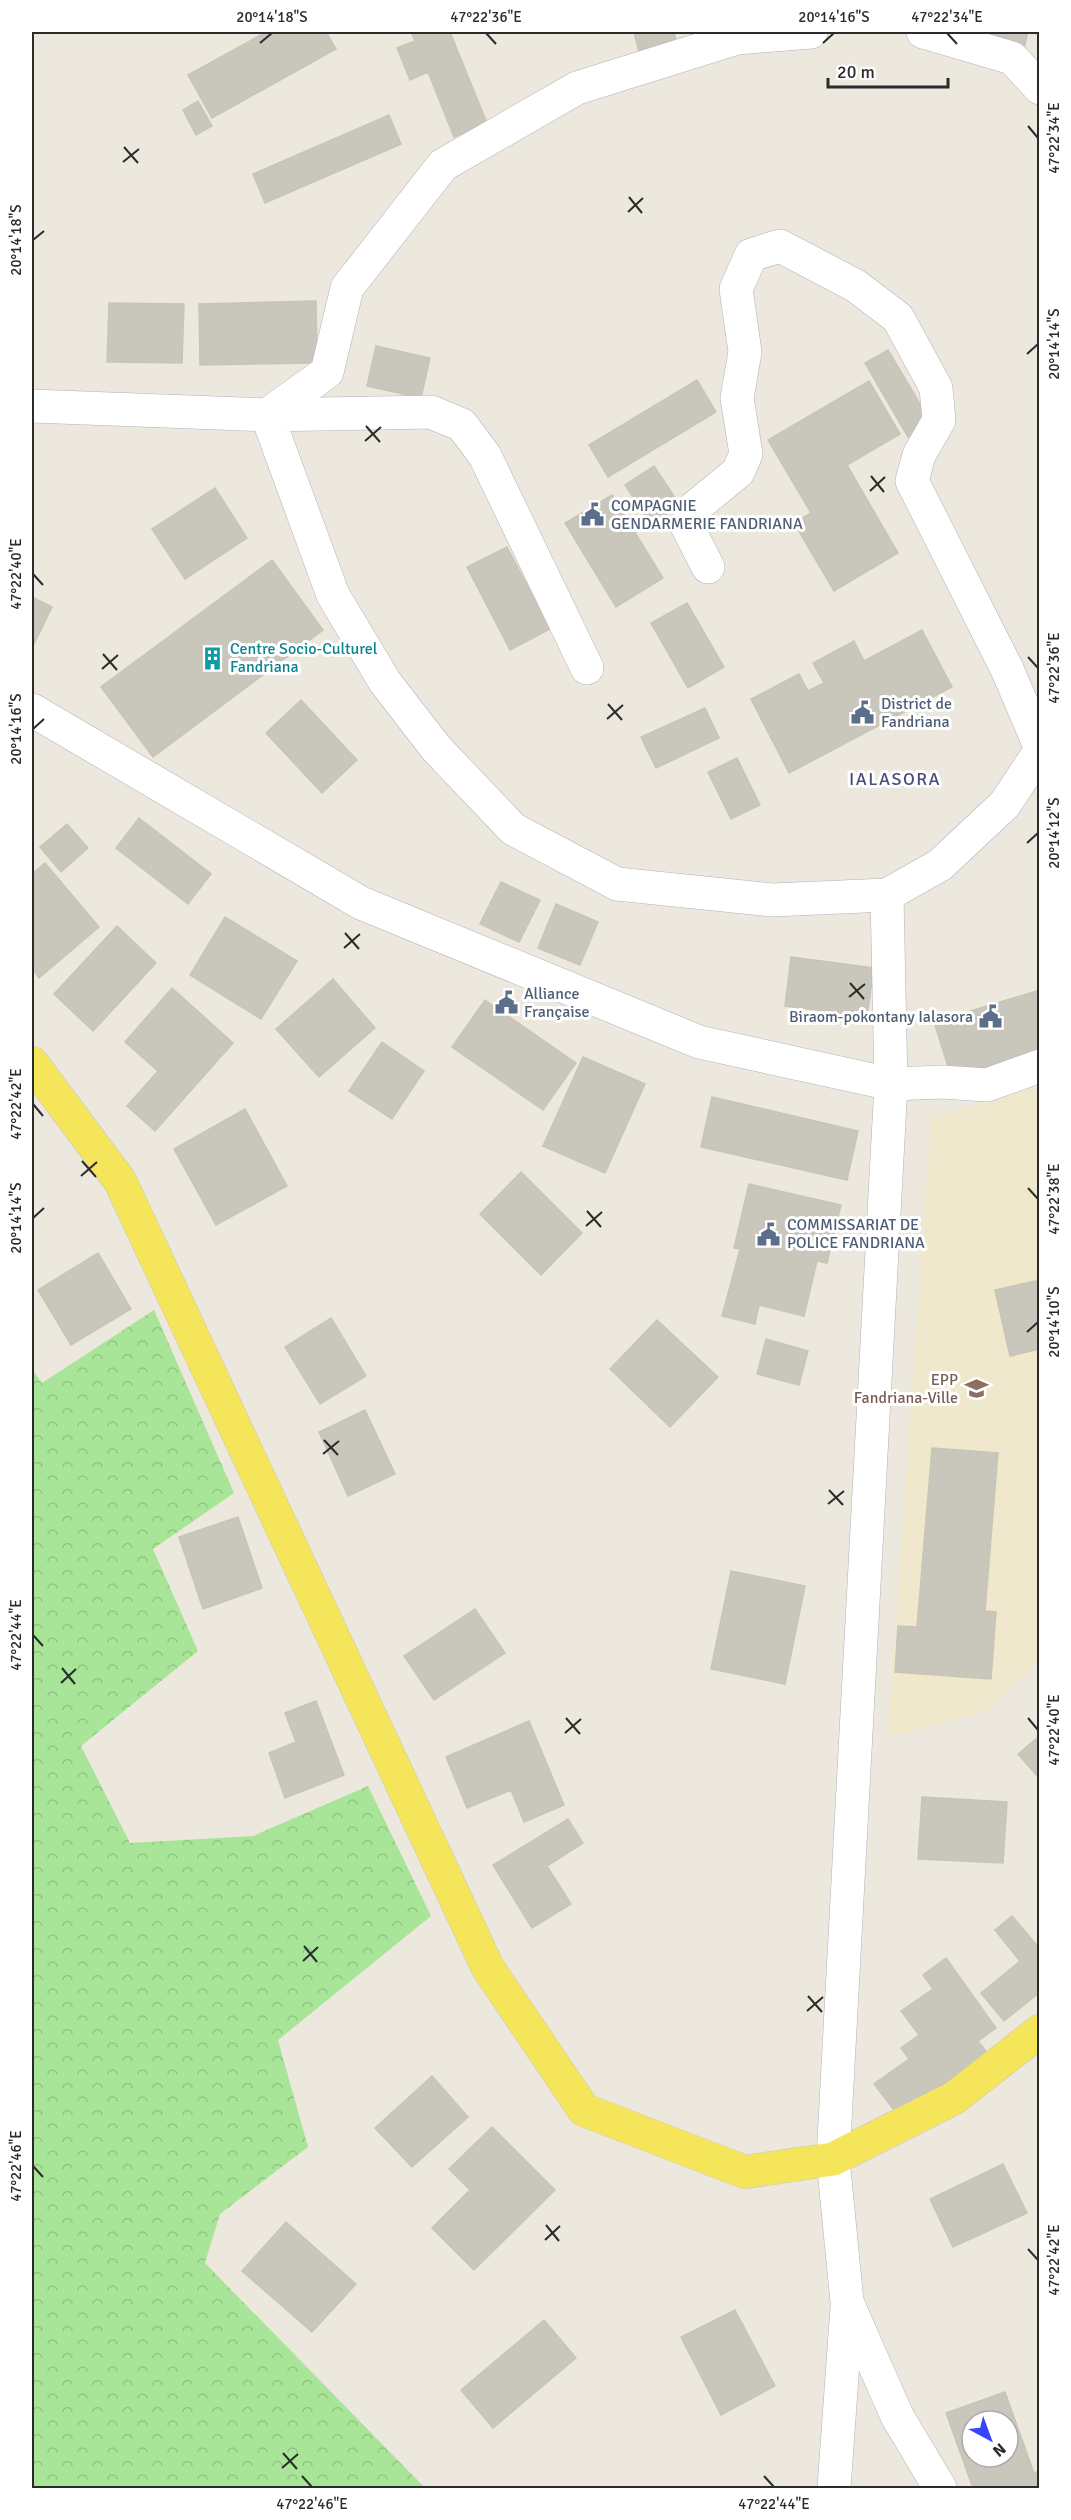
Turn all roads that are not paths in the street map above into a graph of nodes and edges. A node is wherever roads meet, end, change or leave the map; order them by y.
1 (811, 32) edge
2 (923, 32) edge
3 (1040, 88) edge
4 (32, 406) edge
5 (267, 415) junction
6 (708, 567) dead end
7 (587, 668) dead end
8 (32, 710) edge
9 (1040, 746) edge
10 (1040, 752) edge
11 (887, 895) junction
12 (32, 1063) edge
13 (1040, 1066) edge
14 (891, 1084) junction
15 (1040, 2031) edge
16 (833, 2159) junction
17 (847, 2302) junction
18 (834, 2488) edge
19 (940, 2488) edge

1 - 5 street
2 - 3 street
4 - 5 street
5 - 7 street
5 - 11 street
6 - 9 street
8 - 14 street
10 - 11 street
11 - 14 street
12 - 16 main road
13 - 14 street
14 - 16 street
15 - 16 main road
16 - 17 street
17 - 18 street
17 - 19 street

